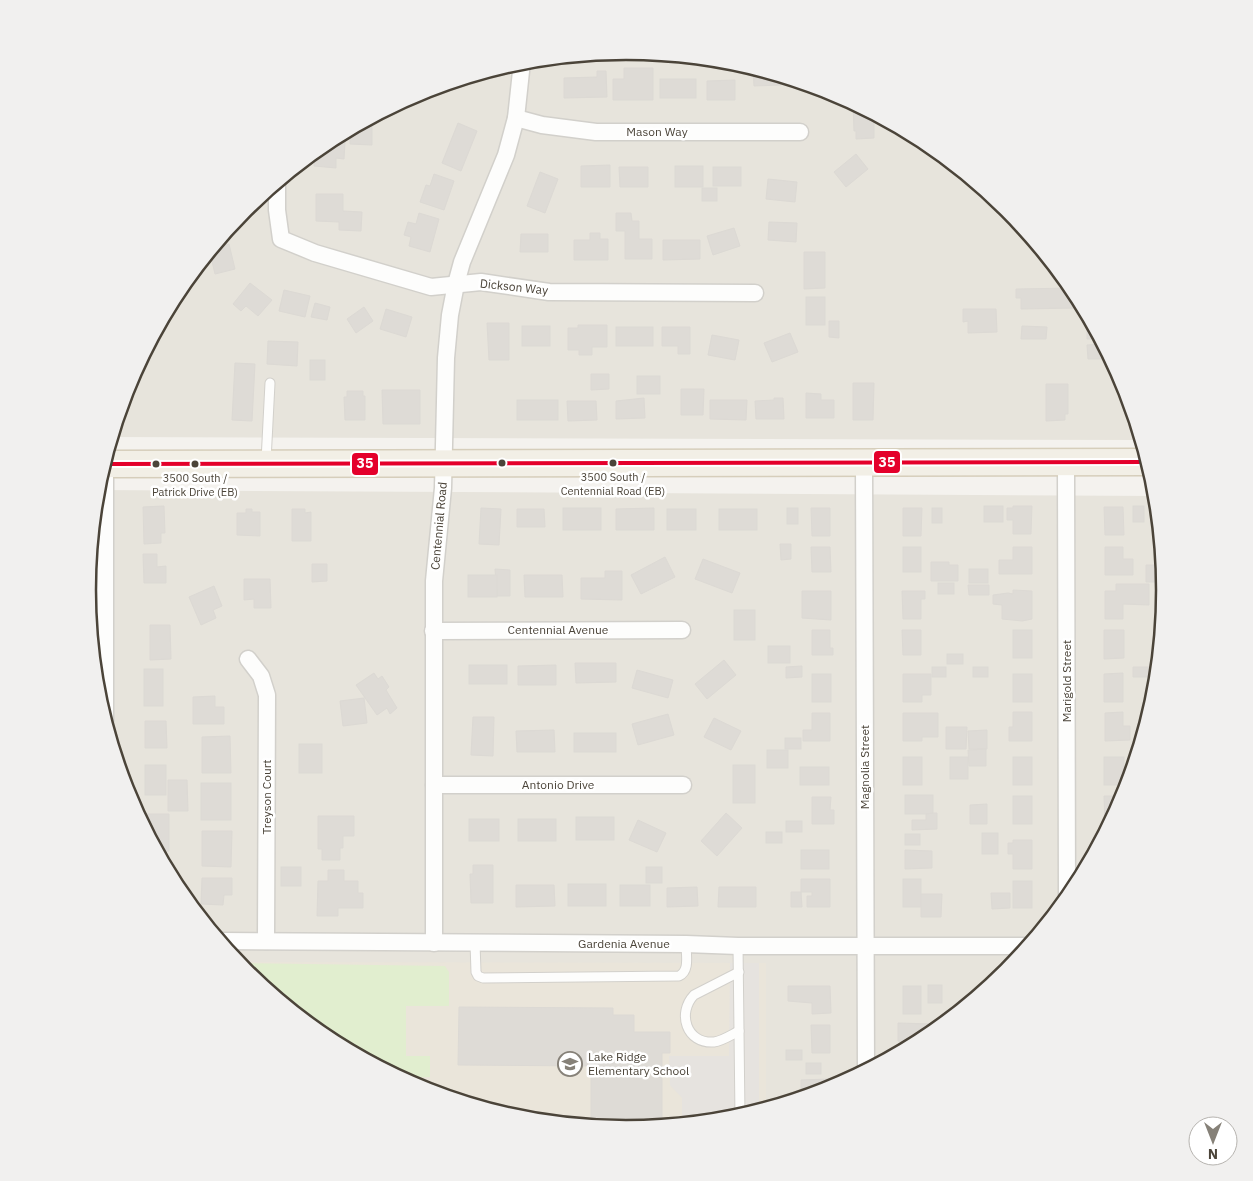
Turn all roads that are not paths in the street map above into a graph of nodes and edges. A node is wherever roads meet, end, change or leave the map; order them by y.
1 (521, 70) edge
2 (516, 118) junction
3 (800, 132) dead end
4 (277, 192) edge
5 (456, 284) junction
6 (755, 293) dead end
7 (270, 383) dead end
8 (1141, 462) edge
9 (864, 463) junction
10 (1066, 463) junction
11 (111, 464) edge
12 (266, 464) junction
13 (444, 464) junction
14 (103, 506) edge
15 (682, 630) dead end
16 (433, 631) junction
17 (100, 653) edge
18 (248, 659) dead end
19 (434, 785) junction
20 (683, 785) dead end
21 (1067, 886) edge
22 (229, 941) edge
23 (266, 941) junction
24 (434, 943) junction
25 (475, 943) junction
26 (686, 944) junction
27 (738, 946) junction
28 (1020, 946) edge
29 (866, 947) junction
30 (739, 972) junction
31 (739, 1031) junction
32 (866, 1063) edge
33 (740, 1109) edge

1 - 2 street, Centennial Road
2 - 3 street, Mason Way
2 - 5 street, Centennial Road
4 - 5 street, Dickson Way
5 - 6 street, Dickson Way
5 - 13 street, Centennial Road
7 - 12 lane
8 - 10 main road
9 - 10 main road
9 - 13 main road
9 - 29 street, Magnolia Street
10 - 21 street, Marigold Street
11 - 12 main road
12 - 13 main road
13 - 16 street, Centennial Road
14 - 17 street
15 - 16 street, Centennial Avenue
16 - 19 street, Centennial Road
18 - 23 street, Treyson Court
19 - 20 street, Antonio Drive
19 - 24 street, Centennial Road
22 - 23 street, Gardenia Avenue
23 - 24 street, Gardenia Avenue
24 - 25 street, Gardenia Avenue
25 - 26 street, Gardenia Avenue
25 - 26 lane
26 - 27 street, Gardenia Avenue
27 - 29 street, Gardenia Avenue
27 - 30 lane
28 - 29 street, Gardenia Avenue
29 - 32 street, Magnolia Street
30 - 31 lane
30 - 31 lane
31 - 33 lane

